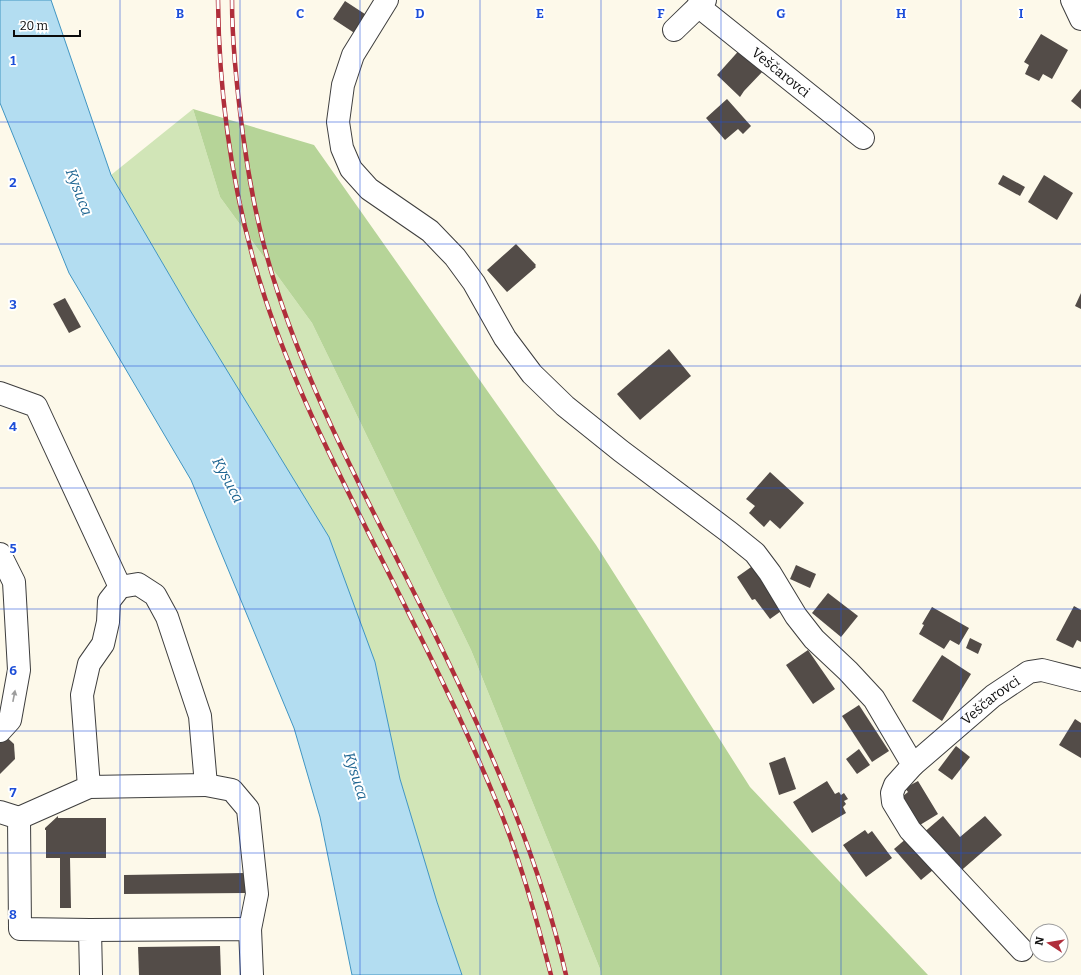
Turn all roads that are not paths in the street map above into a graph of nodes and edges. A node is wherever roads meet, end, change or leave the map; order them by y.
1 (387, 0) edge
2 (1072, 0) edge
3 (702, 3) edge
4 (1081, 19) edge
5 (674, 30) dead end
6 (863, 138) dead end
7 (0, 393) edge
8 (0, 554) edge
9 (120, 587) junction
10 (8, 617) edge
11 (1081, 680) edge
12 (0, 731) edge
13 (913, 765) junction
14 (206, 785) junction
15 (89, 787) junction
16 (10, 815) edge
17 (250, 929) junction
18 (90, 930) junction
19 (1022, 950) dead end
20 (91, 975) edge
21 (252, 975) edge

1 - 13 street
2 - 4 street
3 - 5 street, Veščarovci
3 - 6 street, Veščarovci
7 - 9 street
8 - 10 street
9 - 14 street
9 - 15 street
12 -> 10 street
11 - 13 street, Veščarovci
13 - 19 street, Veščarovci
14 - 15 street
14 - 17 street
15 - 16 street
16 - 18 street
17 - 18 street
17 - 21 street
18 - 20 street

